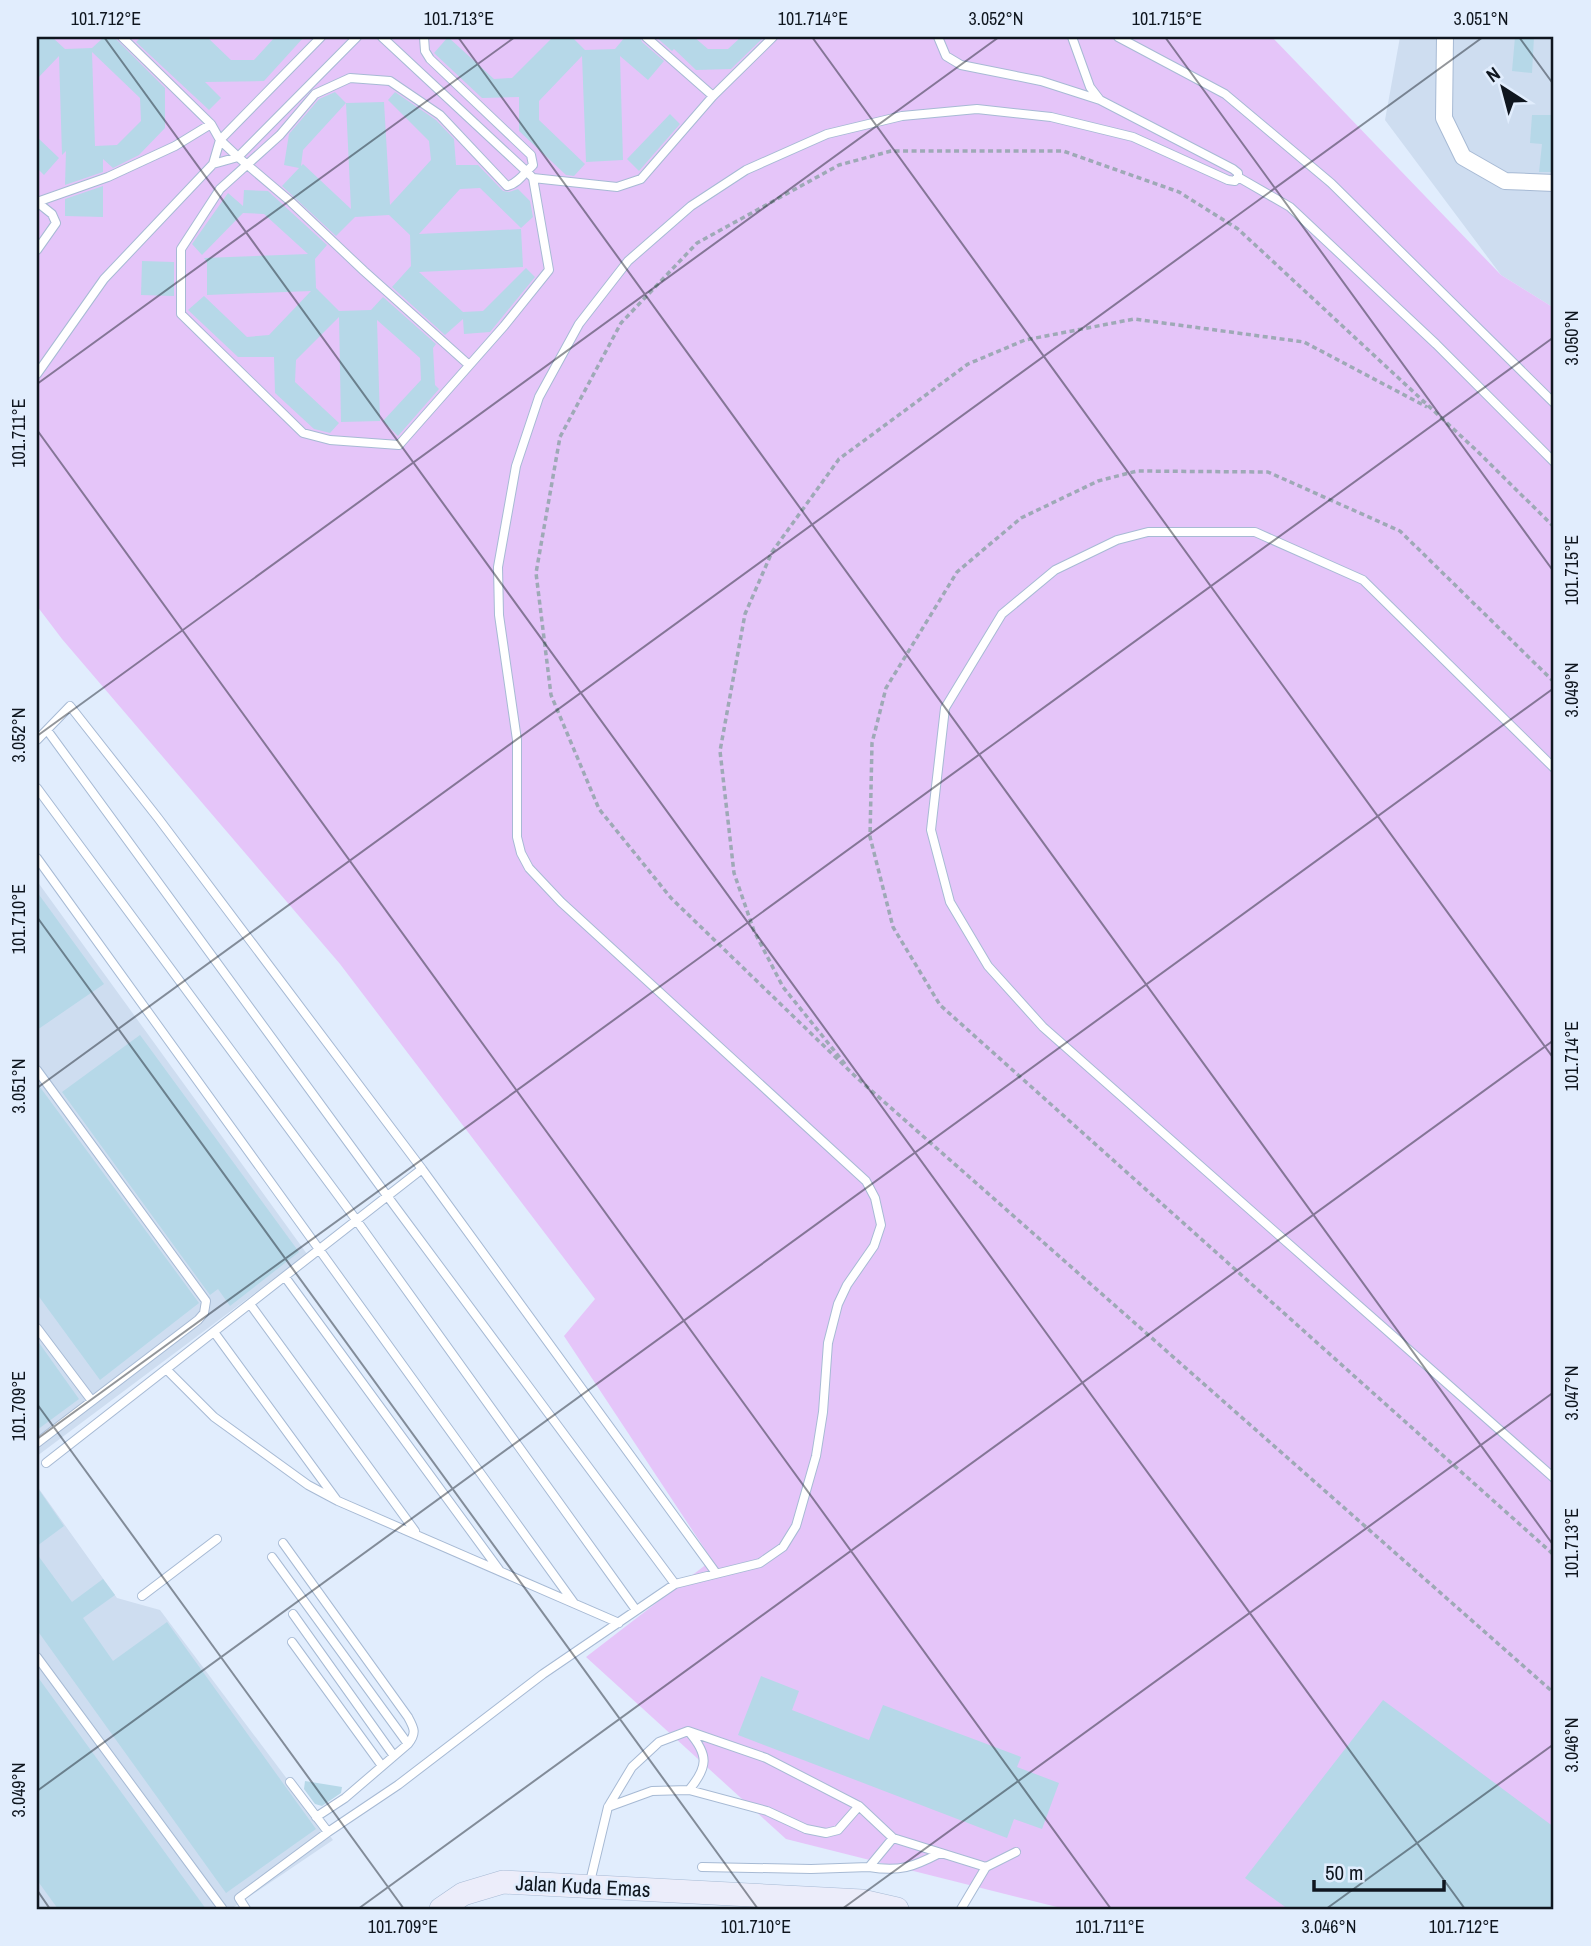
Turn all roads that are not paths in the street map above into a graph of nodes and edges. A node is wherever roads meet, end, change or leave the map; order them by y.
1 (321, 37) edge
2 (357, 37) edge
3 (382, 37) edge
4 (424, 37) edge
5 (646, 37) edge
6 (774, 37) edge
7 (938, 37) edge
8 (1072, 37) edge
9 (1118, 37) edge
10 (1445, 37) edge
11 (125, 38) edge
12 (713, 96) junction
13 (1100, 100) junction
14 (211, 124) junction
15 (220, 140) junction
16 (238, 157) junction
17 (213, 164) junction
18 (248, 165) junction
19 (529, 175) junction
20 (1238, 177) junction
21 (1554, 183) edge
22 (37, 202) edge
23 (37, 250) edge
24 (469, 365) junction
25 (37, 374) edge
26 (1554, 403) edge
27 (1554, 462) edge
28 (47, 730) junction
29 (37, 740) edge
30 (1554, 768) edge
31 (37, 789) edge
32 (37, 858) edge
33 (37, 1070) edge
34 (422, 1169) junction
35 (388, 1197) junction
36 (357, 1221) junction
37 (319, 1251) junction
38 (285, 1277) junction
39 (250, 1304) junction
40 (37, 1328) edge
41 (214, 1332) junction
42 (166, 1370) junction
43 (92, 1401) junction
44 (37, 1443) edge
45 (46, 1463) dead end
46 (1554, 1478) edge
47 (338, 1501) junction
48 (416, 1534) junction
49 (217, 1539) dead end
50 (283, 1543) dead end
51 (272, 1557) dead end
52 (501, 1571) junction
53 (716, 1573) junction
54 (675, 1584) junction
55 (142, 1595) dead end
56 (574, 1603) junction
57 (636, 1610) junction
58 (293, 1615) dead end
59 (618, 1623) junction
60 (292, 1642) dead end
61 (37, 1657) edge
62 (688, 1731) junction
63 (408, 1744) junction
64 (394, 1756) junction
65 (382, 1766) junction
66 (290, 1782) dead end
67 (689, 1790) junction
68 (859, 1806) junction
69 (608, 1807) junction
70 (316, 1817) junction
71 (328, 1832) junction
72 (893, 1838) junction
73 (940, 1853) junction
74 (1016, 1853) dead end
75 (702, 1867) dead end
76 (869, 1867) junction
77 (986, 1867) junction
78 (589, 1886) junction
79 (239, 1898) junction
80 (221, 1909) edge
81 (246, 1909) edge
82 (441, 1909) edge
83 (897, 1909) edge
84 (961, 1909) edge

1 - 15 lane
2 - 16 lane
3 - 19 lane
4 - 19 lane
5 - 12 lane
6 - 12 lane
7 - 13 lane
8 - 13 lane
9 - 26 lane
10 - 21 street
11 - 14 lane
12 - 19 lane
13 - 20 lane
14 - 15 lane
14 - 22 lane
15 - 16 lane
15 - 17 lane
16 - 17 lane
16 - 18 lane
17 - 25 lane
18 - 19 lane
18 - 24 lane
18 - 24 lane
19 - 24 lane
20 - 27 lane
20 - 53 lane
22 - 23 lane
28 - 29 lane
28 - 34 lane
28 - 35 lane
30 - 46 lane
31 - 36 lane
32 - 37 lane
33 - 43 lane
34 - 35 lane
34 - 53 lane
35 - 36 lane
35 - 54 lane
36 - 37 lane
36 - 57 lane
37 - 38 lane
37 - 56 lane
38 - 39 lane
38 - 52 lane
39 - 41 lane
39 - 48 lane
40 - 43 lane
41 - 42 lane
41 - 47 lane
42 - 45 lane
42 - 47 lane
43 - 44 lane
47 - 48 lane
48 - 52 lane
49 - 55 lane
50 - 63 lane
51 - 63 lane
52 - 56 lane
53 - 54 lane
54 - 57 lane
56 - 59 lane
57 - 59 lane
58 - 64 lane
59 - 71 lane
60 - 65 lane
61 - 80 lane
62 - 67 lane
62 - 68 lane
62 - 69 lane
63 - 64 lane
64 - 65 lane
65 - 70 lane
66 - 70 lane
67 - 68 lane
67 - 69 lane
68 - 72 lane
69 - 78 lane
70 - 71 lane
71 - 79 lane
72 - 73 lane
72 - 76 lane
73 - 76 lane
73 - 77 lane
74 - 77 lane
75 - 76 lane
77 - 84 lane
78 - 82 street, Jalan Kuda Emas
78 - 83 street, Jalan Kuda Emas
79 - 80 lane
79 - 81 lane

